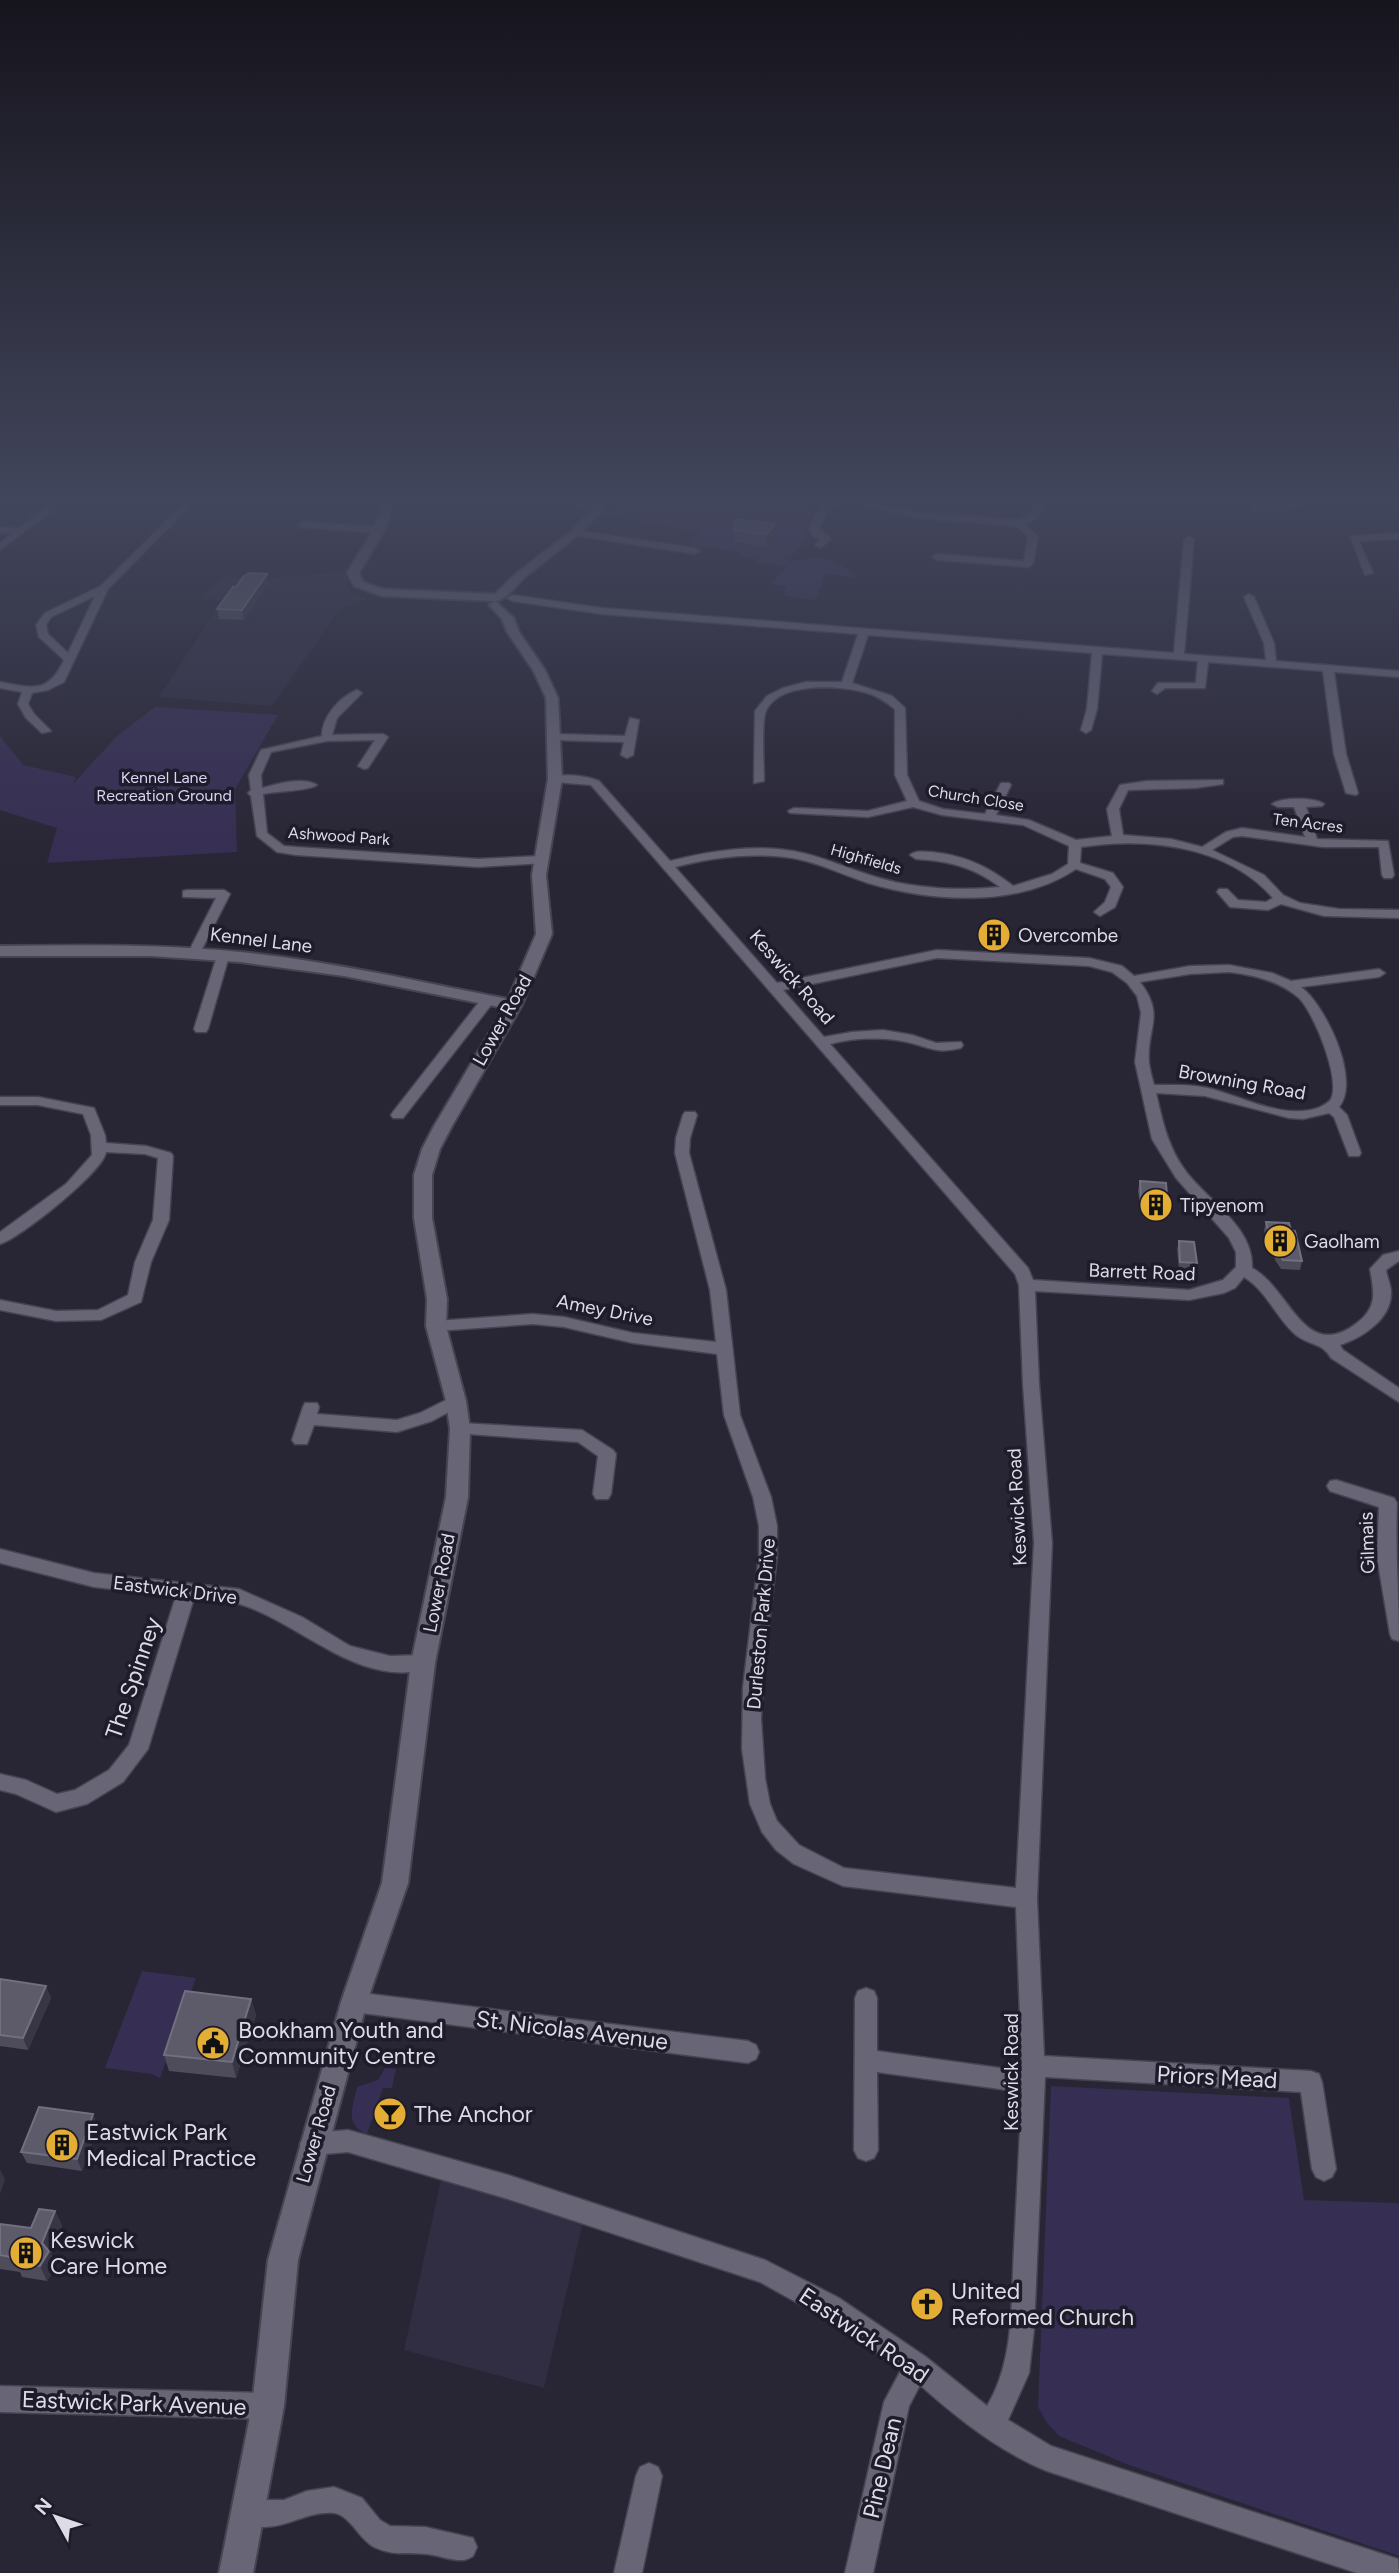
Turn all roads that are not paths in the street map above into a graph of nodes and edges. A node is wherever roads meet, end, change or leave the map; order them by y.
1 (43, 622) edge
2 (86, 622) edge
3 (510, 622) edge
4 (741, 622) edge
5 (1182, 622) edge
6 (1260, 622) edge
7 (864, 632) junction
8 (1097, 649) junction
9 (1179, 656) junction
10 (1203, 658) junction
11 (68, 659) junction
12 (1271, 663) junction
13 (1328, 667) junction
14 (1399, 674) edge
15 (846, 684) junction
16 (0, 685) edge
17 (28, 690) junction
18 (1157, 691) dead end
19 (372, 692) dead end
20 (634, 720) dead end
21 (1086, 730) dead end
22 (46, 731) dead end
23 (555, 737) junction
24 (327, 738) junction
25 (631, 739) junction
26 (627, 755) dead end
27 (364, 766) dead end
28 (555, 779) junction
29 (758, 781) dead end
30 (1219, 782) dead end
31 (311, 785) dead end
32 (1005, 785) dead end
33 (254, 793) junction
34 (1352, 793) dead end
35 (914, 803) junction
36 (1278, 804) dead end
37 (1299, 804) junction
38 (1318, 804) dead end
39 (794, 811) dead end
40 (989, 817) junction
41 (1118, 838) junction
42 (1312, 841) junction
43 (1075, 844) junction
44 (1203, 851) junction
45 (916, 855) dead end
46 (541, 860) junction
47 (1074, 865) junction
48 (667, 866) junction
49 (1388, 875) dead end
50 (1009, 889) junction
51 (1223, 891) dead end
52 (187, 894) dead end
53 (1280, 899) junction
54 (1234, 904) junction
55 (1100, 912) dead end
56 (1399, 914) edge
57 (1223, 915) dead end
58 (0, 951) edge
59 (194, 953) junction
60 (223, 956) junction
61 (1378, 973) dead end
62 (1132, 980) junction
63 (1288, 985) junction
64 (774, 988) junction
65 (488, 1000) junction
66 (514, 1005) junction
67 (201, 1029) dead end
68 (821, 1042) junction
69 (948, 1049) dead end
70 (1147, 1089) junction
71 (0, 1101) edge
72 (1330, 1107) junction
73 (398, 1115) dead end
74 (690, 1115) dead end
75 (1365, 1139) dead end
76 (97, 1147) junction
77 (34, 1215) junction
78 (0, 1222) edge
79 (0, 1239) edge
80 (1399, 1256) edge
81 (1242, 1270) junction
82 (1027, 1285) junction
83 (0, 1306) edge
84 (436, 1326) junction
85 (1330, 1342) junction
86 (725, 1349) junction
87 (1399, 1396) edge
88 (456, 1401) junction
89 (460, 1429) junction
90 (301, 1440) dead end
91 (1336, 1486) dead end
92 (603, 1494) dead end
93 (0, 1556) edge
94 (187, 1590) junction
95 (1399, 1634) edge
96 (423, 1663) junction
97 (0, 1782) edge
98 (1026, 1899) junction
99 (866, 1997) dead end
100 (354, 2002) junction
101 (748, 2052) dead end
102 (865, 2060) junction
103 (1034, 2074) junction
104 (312, 2144) junction
105 (866, 2150) dead end
106 (1324, 2169) dead end
107 (917, 2366) junction
108 (0, 2399) edge
109 (268, 2406) junction
110 (991, 2424) junction
111 (649, 2476) dead end
112 (249, 2513) junction
113 (464, 2547) dead end
114 (236, 2573) edge
115 (628, 2573) edge
116 (859, 2573) edge
117 (1397, 2573) edge

1 - 11 street
2 - 11 street
3 - 23 street, Lower Road
4 - 7 street
5 - 9 street
6 - 12 street
7 - 8 street
7 - 15 street
8 - 9 street
8 - 21 street
9 - 10 street
10 - 12 street
10 - 18 street
11 - 17 street
12 - 13 street
13 - 14 street
13 - 34 street
15 - 29 street, Church Close
15 - 35 street, Church Close
16 - 17 street
17 - 22 street
19 - 24 street
20 - 25 street
23 - 25 street
23 - 28 street, Lower Road
24 - 27 street, Ashwood Park
24 - 33 street, Ashwood Park
25 - 26 street
28 - 46 street, Lower Road
28 - 48 street, Keswick Road
30 - 41 street
31 - 33 street
32 - 40 street
33 - 46 street, Ashwood Park
35 - 39 street
35 - 40 street, Church Close
36 - 37 street
37 - 38 street
37 - 42 street
40 - 43 street, Church Close
41 - 43 street
41 - 44 street
42 - 44 street, Ten Acres
42 - 49 street, Ten Acres
43 - 47 street
44 - 53 street
45 - 50 street
46 - 66 street, Lower Road
47 - 50 street, Highfields
47 - 55 street
48 - 50 street, Highfields
48 - 64 street, Keswick Road
51 - 54 street
52 - 59 street
53 - 54 street
53 - 56 street
54 - 57 street
58 - 59 street, Kennel Lane
59 - 60 street, Kennel Lane
60 - 65 street, Kennel Lane
60 - 67 street
61 - 63 street, Browning Road
62 - 63 street, Browning Road
62 - 64 street
62 - 70 street
63 - 72 street, Browning Road
64 - 68 street, Keswick Road
65 - 66 street, Kennel Lane
65 - 73 street
66 - 84 street, Lower Road
68 - 69 street
68 - 82 street, Keswick Road
70 - 72 street, Browning Road
70 - 81 street
71 - 76 street
72 - 75 street, Browning Road
74 - 86 street, Durleston Park Drive
76 - 77 street
76 - 83 street
77 - 78 street
77 - 79 street
80 - 85 street
81 - 82 street, Barrett Road
81 - 85 street
82 - 98 street, Keswick Road
84 - 86 street, Amey Drive
84 - 88 street, Lower Road
85 - 87 street
86 - 98 street, Durleston Park Drive
88 - 89 street, Lower Road
88 - 90 street
89 - 92 street
89 - 96 street, Lower Road
91 - 95 street, Gilmais
93 - 94 street, Eastwick Drive
94 - 96 street, Eastwick Drive
94 - 97 street, The Spinney
96 - 100 street, Lower Road
98 - 103 street, Keswick Road
99 - 102 street
100 - 101 street, St. Nicolas Avenue
100 - 104 street, Lower Road
102 - 103 street
102 - 105 street
103 - 106 street, Priors Mead
103 - 110 street, Keswick Road
104 - 107 street, Eastwick Road
104 - 109 street, Lower Road
107 - 110 street, Eastwick Road
107 - 116 street, Pine Dean
108 - 109 street, Eastwick Park Avenue
109 - 112 street, Lower Road
110 - 117 street, Eastwick Road
111 - 115 street
112 - 113 street
112 - 114 street, Lower Road

